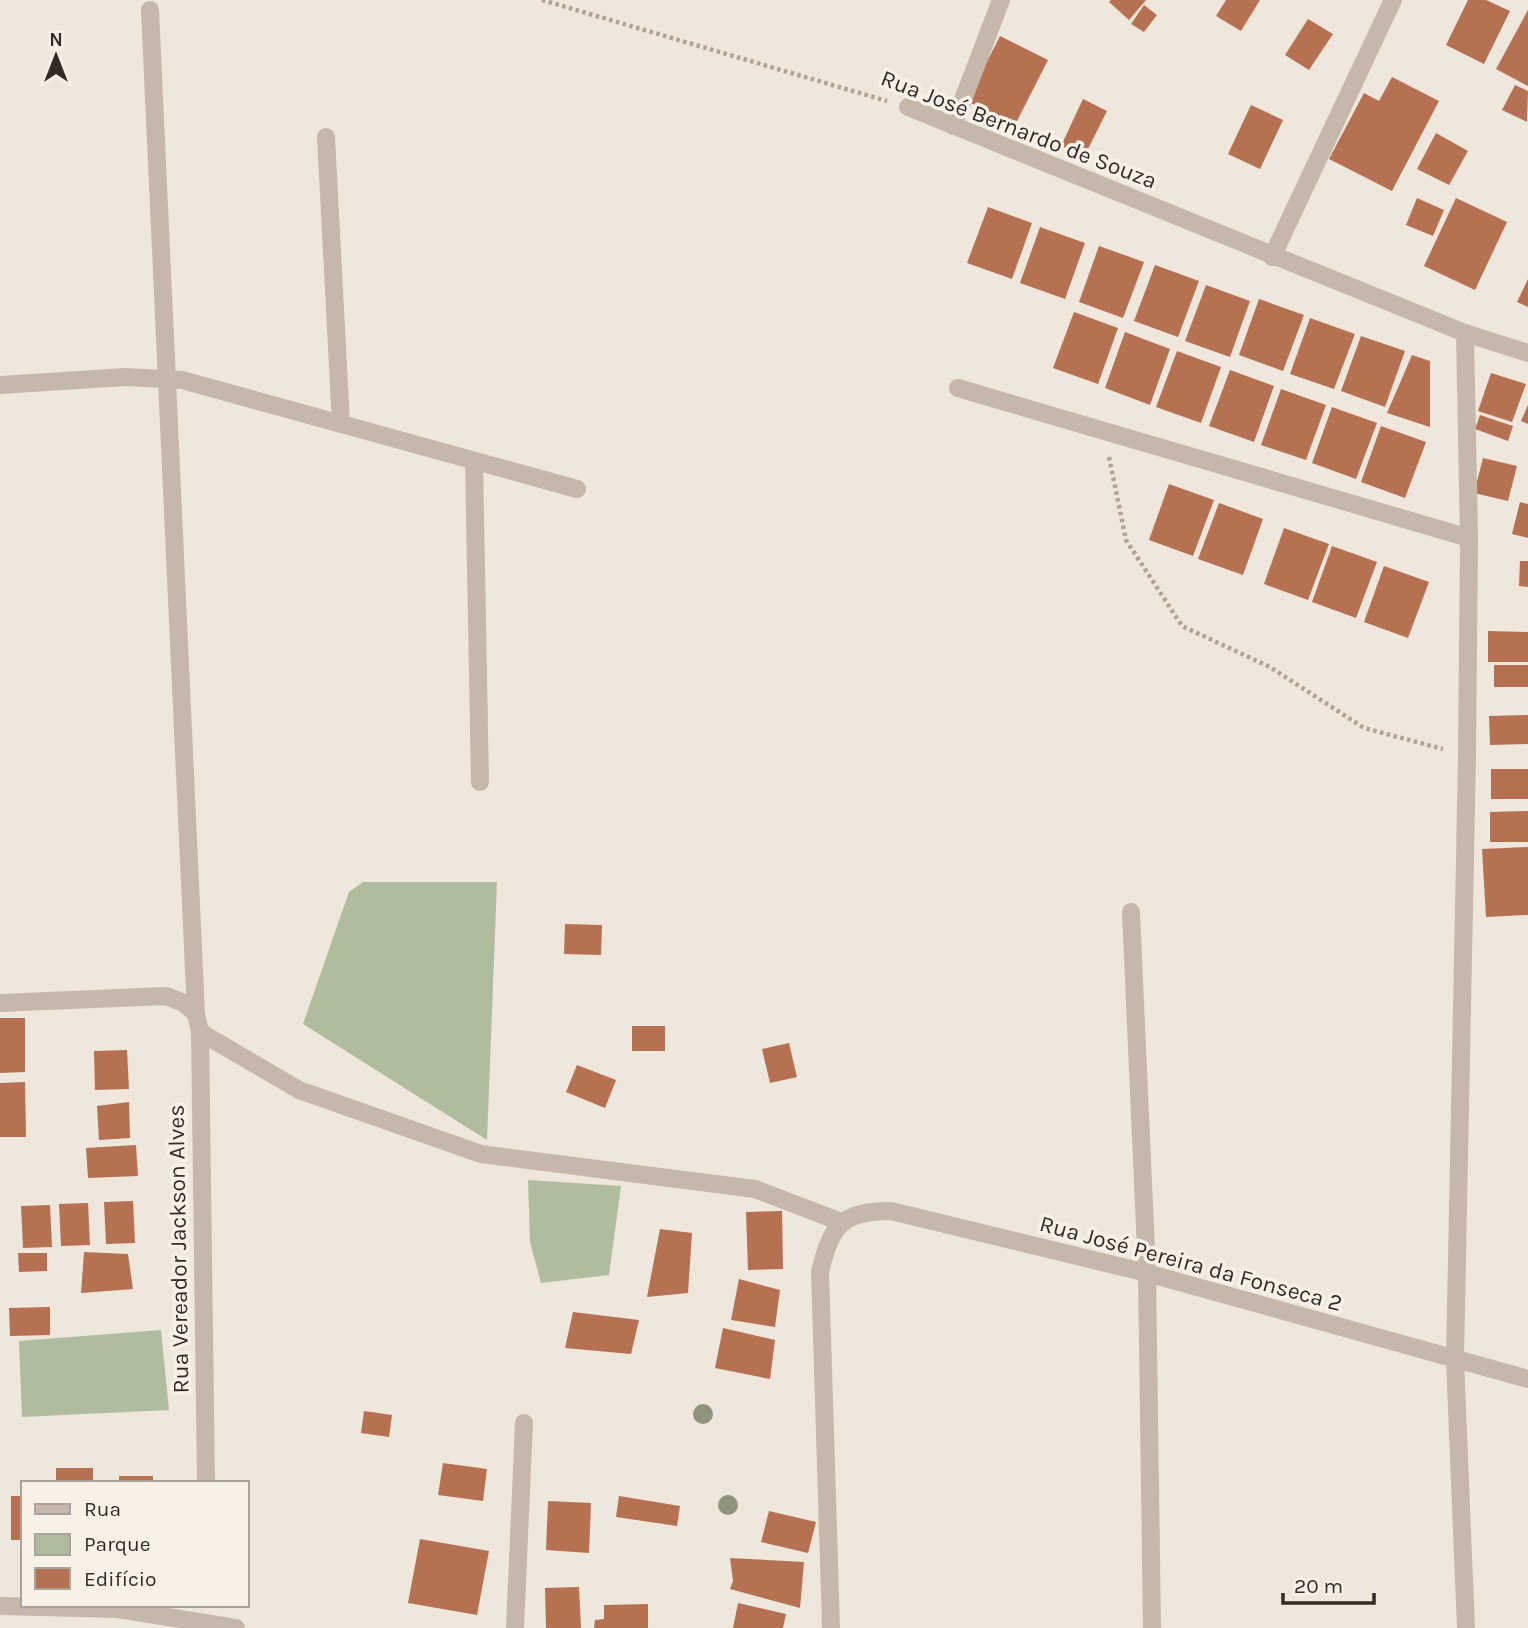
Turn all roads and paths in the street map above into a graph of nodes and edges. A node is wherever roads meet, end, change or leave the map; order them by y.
1 (542, 0) edge
2 (1001, 0) edge
3 (1393, 0) edge
4 (150, 10) dead end
5 (908, 107) joint
6 (953, 126) junction
7 (326, 137) dead end
8 (1272, 257) junction
9 (1465, 334) junction
10 (1528, 353) edge
11 (167, 379) junction
12 (0, 384) edge
13 (958, 388) dead end
14 (341, 424) junction
15 (1104, 432) junction
16 (474, 461) junction
17 (578, 489) dead end
18 (1469, 538) junction
19 (1467, 756) junction
20 (480, 782) dead end
21 (1131, 912) dead end
22 (0, 1003) edge
23 (195, 1014) junction
24 (200, 1032) junction
25 (841, 1222) junction
26 (1147, 1273) junction
27 (1455, 1360) junction
28 (1528, 1379) edge
29 (524, 1423) dead end
30 (206, 1481) edge
31 (0, 1606) edge
32 (21, 1607) edge
33 (39, 1607) edge
34 (208, 1618) edge
35 (236, 1628) edge
36 (515, 1628) edge
37 (831, 1628) edge
38 (1152, 1628) edge
39 (1466, 1628) edge

1 - 5 path, Rua José Bernardo de Souza
2 - 6 street
3 - 8 street
4 - 11 street, Rua Vereador Jackson Alves
5 - 6 street, Rua José Bernardo de Souza
6 - 8 street, Rua José Bernardo de Souza
7 - 14 street
8 - 9 street, Rua José Bernardo de Souza
9 - 10 street, Rua José Bernardo de Souza
9 - 18 street
11 - 12 street
11 - 14 street
11 - 23 street, Rua Vereador Jackson Alves
13 - 15 street
14 - 16 street
15 - 18 street
15 - 19 path
16 - 17 street
16 - 20 street
18 - 19 street
19 - 27 street
21 - 26 street
22 - 23 street
23 - 24 street, Rua Vereador Jackson Alves
24 - 25 street
24 - 30 street, Rua Vereador Jackson Alves
25 - 26 street, Rua José Pereira da Fonseca 2
25 - 37 street
26 - 27 street, Rua José Pereira da Fonseca 2
26 - 38 street
27 - 28 street, Rua José Pereira da Fonseca 2
27 - 39 street
29 - 36 street
31 - 32 street
33 - 34 street
34 - 35 street

